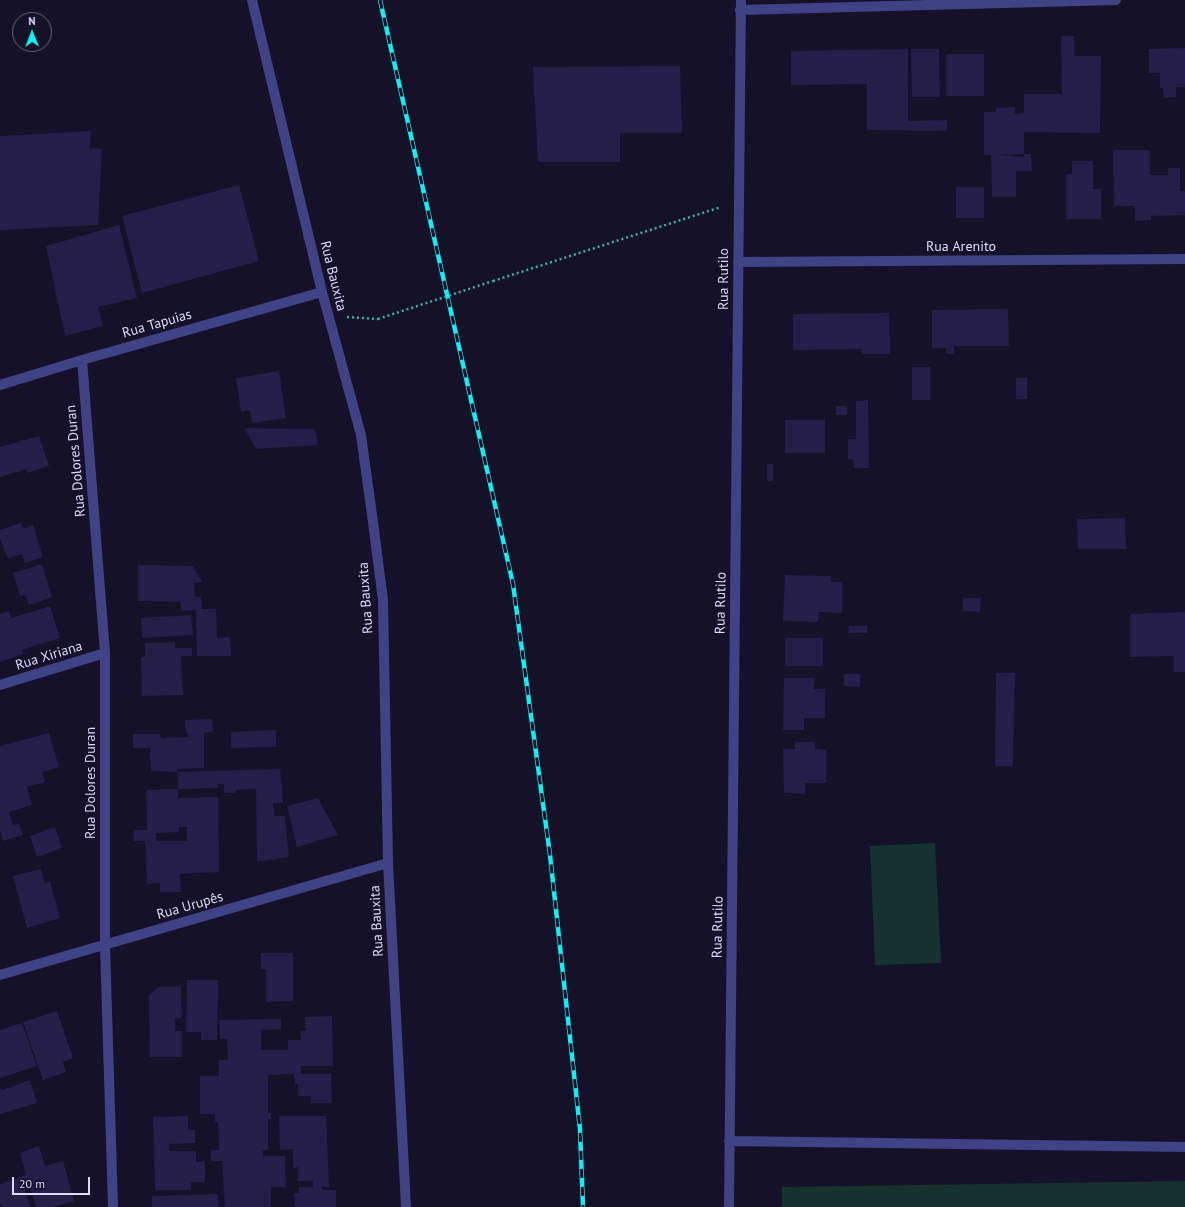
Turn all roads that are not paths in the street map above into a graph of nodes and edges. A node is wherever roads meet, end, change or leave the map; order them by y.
1 (252, 0) edge
2 (1116, 0) edge
3 (740, 5) edge
4 (1185, 259) edge
5 (738, 262) junction
6 (322, 292) junction
7 (82, 360) junction
8 (0, 385) edge
9 (105, 653) junction
10 (0, 686) edge
11 (388, 863) junction
12 (105, 945) junction
13 (0, 976) edge
14 (730, 1141) junction
15 (1185, 1147) edge
16 (112, 1207) edge
17 (406, 1207) edge
18 (729, 1207) edge

1 - 6 street, Rua Bauxita
2 - 3 street
3 - 5 street, Rua Rutilo
4 - 5 street, Rua Arenito
5 - 14 street, Rua Rutilo
6 - 7 street, Rua Tapuias
6 - 11 street, Rua Bauxita
7 - 8 street, Rua Tapuias
7 - 9 street, Rua Dolores Duran
9 - 10 street, Rua Xiriana
9 - 12 street, Rua Dolores Duran
11 - 12 street, Rua Urupês
11 - 17 street, Rua Bauxita
12 - 13 street, Rua Urupês
12 - 16 street, Rua Dolores Duran
14 - 15 street
14 - 18 street, Rua Rutilo

